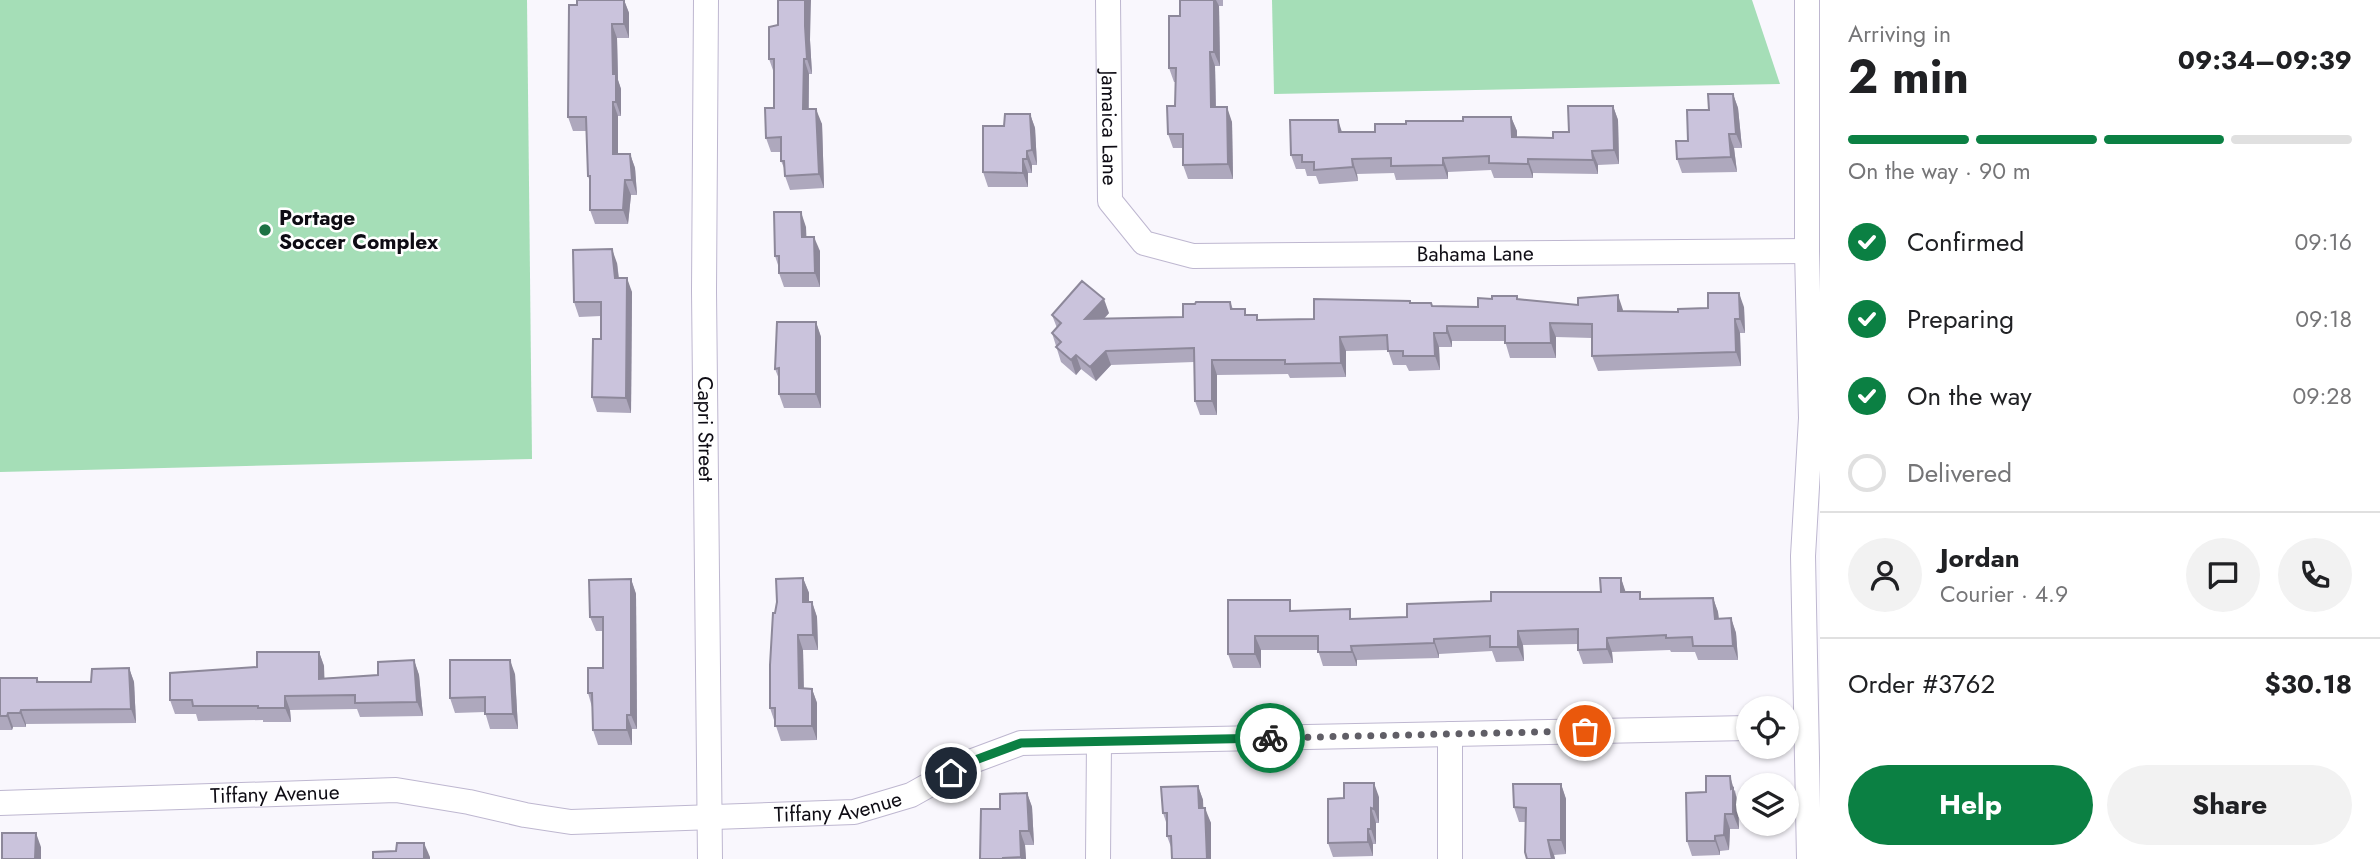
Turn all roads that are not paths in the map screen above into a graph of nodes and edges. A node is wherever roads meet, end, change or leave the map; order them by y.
1 (706, 0) edge
2 (1108, 0) edge
3 (1807, 0) edge
4 (1144, 243) joint
5 (1807, 251) junction
6 (1798, 696) edge
7 (1736, 728) edge
8 (1450, 734) junction
9 (1100, 742) junction
10 (1799, 749) edge
11 (0, 803) edge
12 (710, 816) junction
13 (710, 859) edge
14 (1098, 859) edge
15 (1450, 859) edge
16 (1809, 859) edge

1 - 12 street, Capri Street
2 - 4 street, Jamaica Lane
3 - 5 street
4 - 5 street, Bahama Lane
5 - 6 street
7 - 8 street, Tiffany Avenue
8 - 9 street, Tiffany Avenue
8 - 15 street
9 - 12 street, Tiffany Avenue
9 - 14 street
10 - 16 street
11 - 12 street, Tiffany Avenue
12 - 13 street, Capri Street

